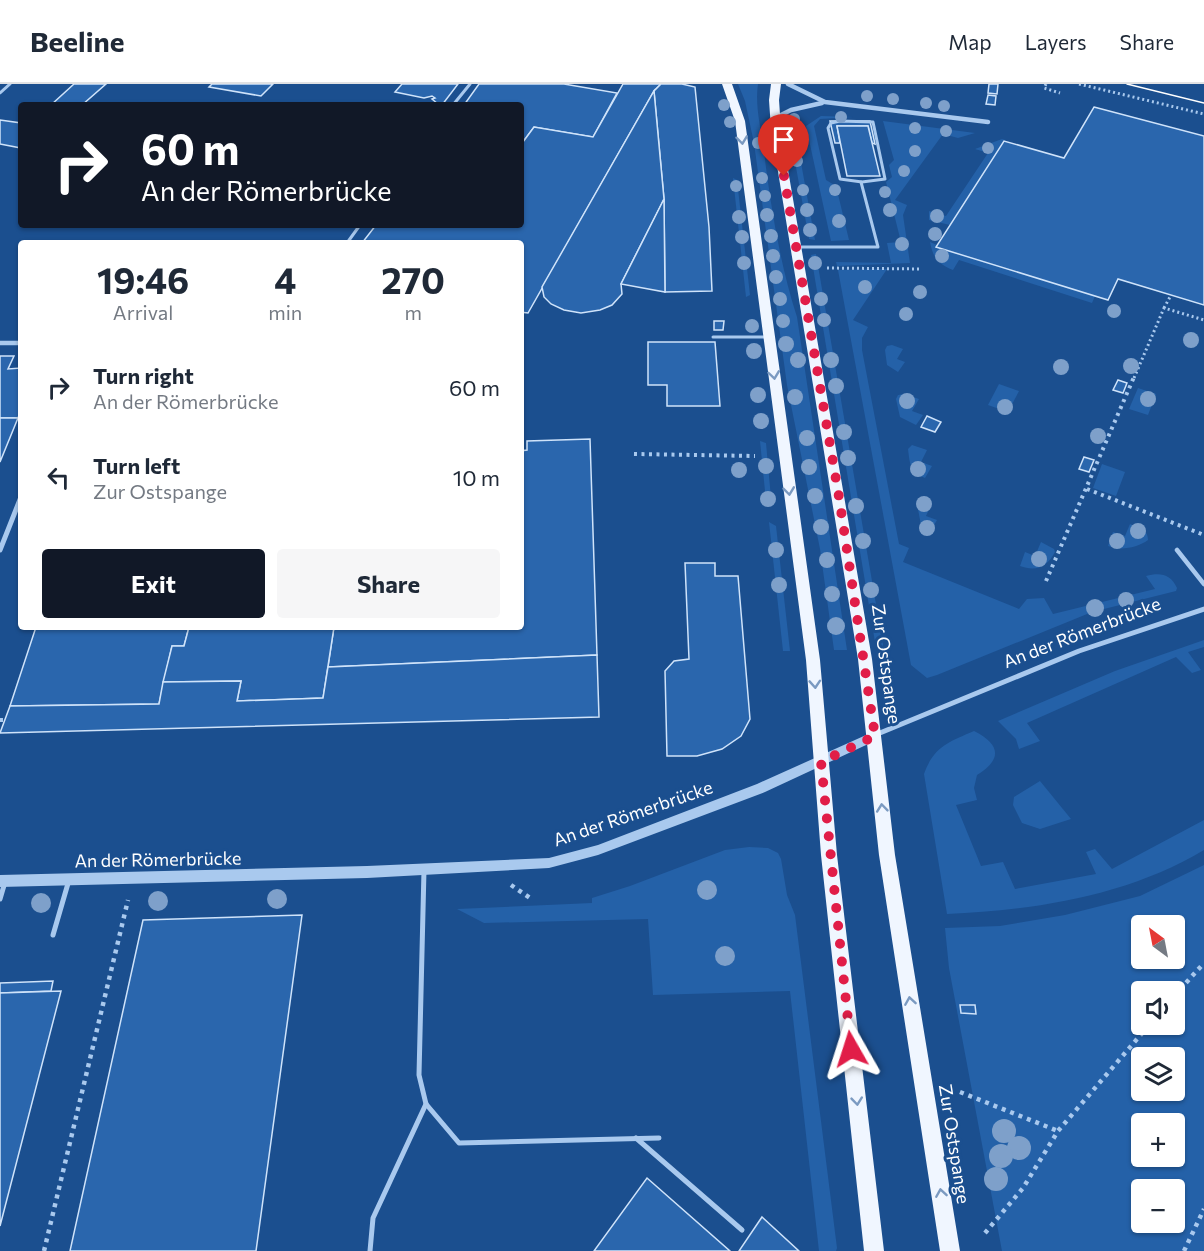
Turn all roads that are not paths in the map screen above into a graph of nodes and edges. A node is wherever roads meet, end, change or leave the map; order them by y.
1 (10, 84) edge
2 (470, 84) edge
3 (727, 84) edge
4 (776, 84) edge
5 (788, 84) edge
6 (0, 93) edge
7 (455, 102) edge
8 (825, 102) junction
9 (775, 118) junction
10 (988, 122) dead end
11 (861, 182) junction
12 (795, 247) junction
13 (713, 337) dead end
14 (769, 337) junction
15 (0, 343) edge
16 (18, 343) edge
17 (18, 505) edge
18 (0, 550) edge
19 (1178, 550) dead end
20 (1204, 584) edge
21 (1204, 609) edge
22 (875, 736) junction
23 (821, 762) junction
24 (424, 870) junction
25 (69, 880) junction
26 (3, 881) edge
27 (0, 899) edge
28 (53, 935) dead end
29 (426, 1104) junction
30 (636, 1138) junction
31 (659, 1138) dead end
32 (742, 1230) dead end
33 (370, 1251) edge
34 (874, 1251) edge
35 (950, 1251) edge

1 - 6 lane
2 - 7 lane
3 -> 14 main road
4 - 9 main road, Zur Ostspange
5 - 8 street
8 - 9 street
8 - 10 street
9 - 12 main road, Zur Ostspange
11 - 11 lane
11 - 12 lane
12 - 22 main road, Zur Ostspange
13 - 14 lane
14 -> 23 main road
15 - 16 street
17 - 18 street
19 - 20 lane
21 - 22 street, An der Römerbrücke
22 - 23 street, An der Römerbrücke
35 -> 22 main road, Zur Ostspange
23 - 24 street, An der Römerbrücke
23 -> 34 main road
24 - 25 street, An der Römerbrücke
24 - 29 lane
25 - 26 street, An der Römerbrücke
25 - 28 lane
26 - 27 lane
29 - 30 lane
29 - 33 lane
30 - 31 lane
30 - 32 lane

